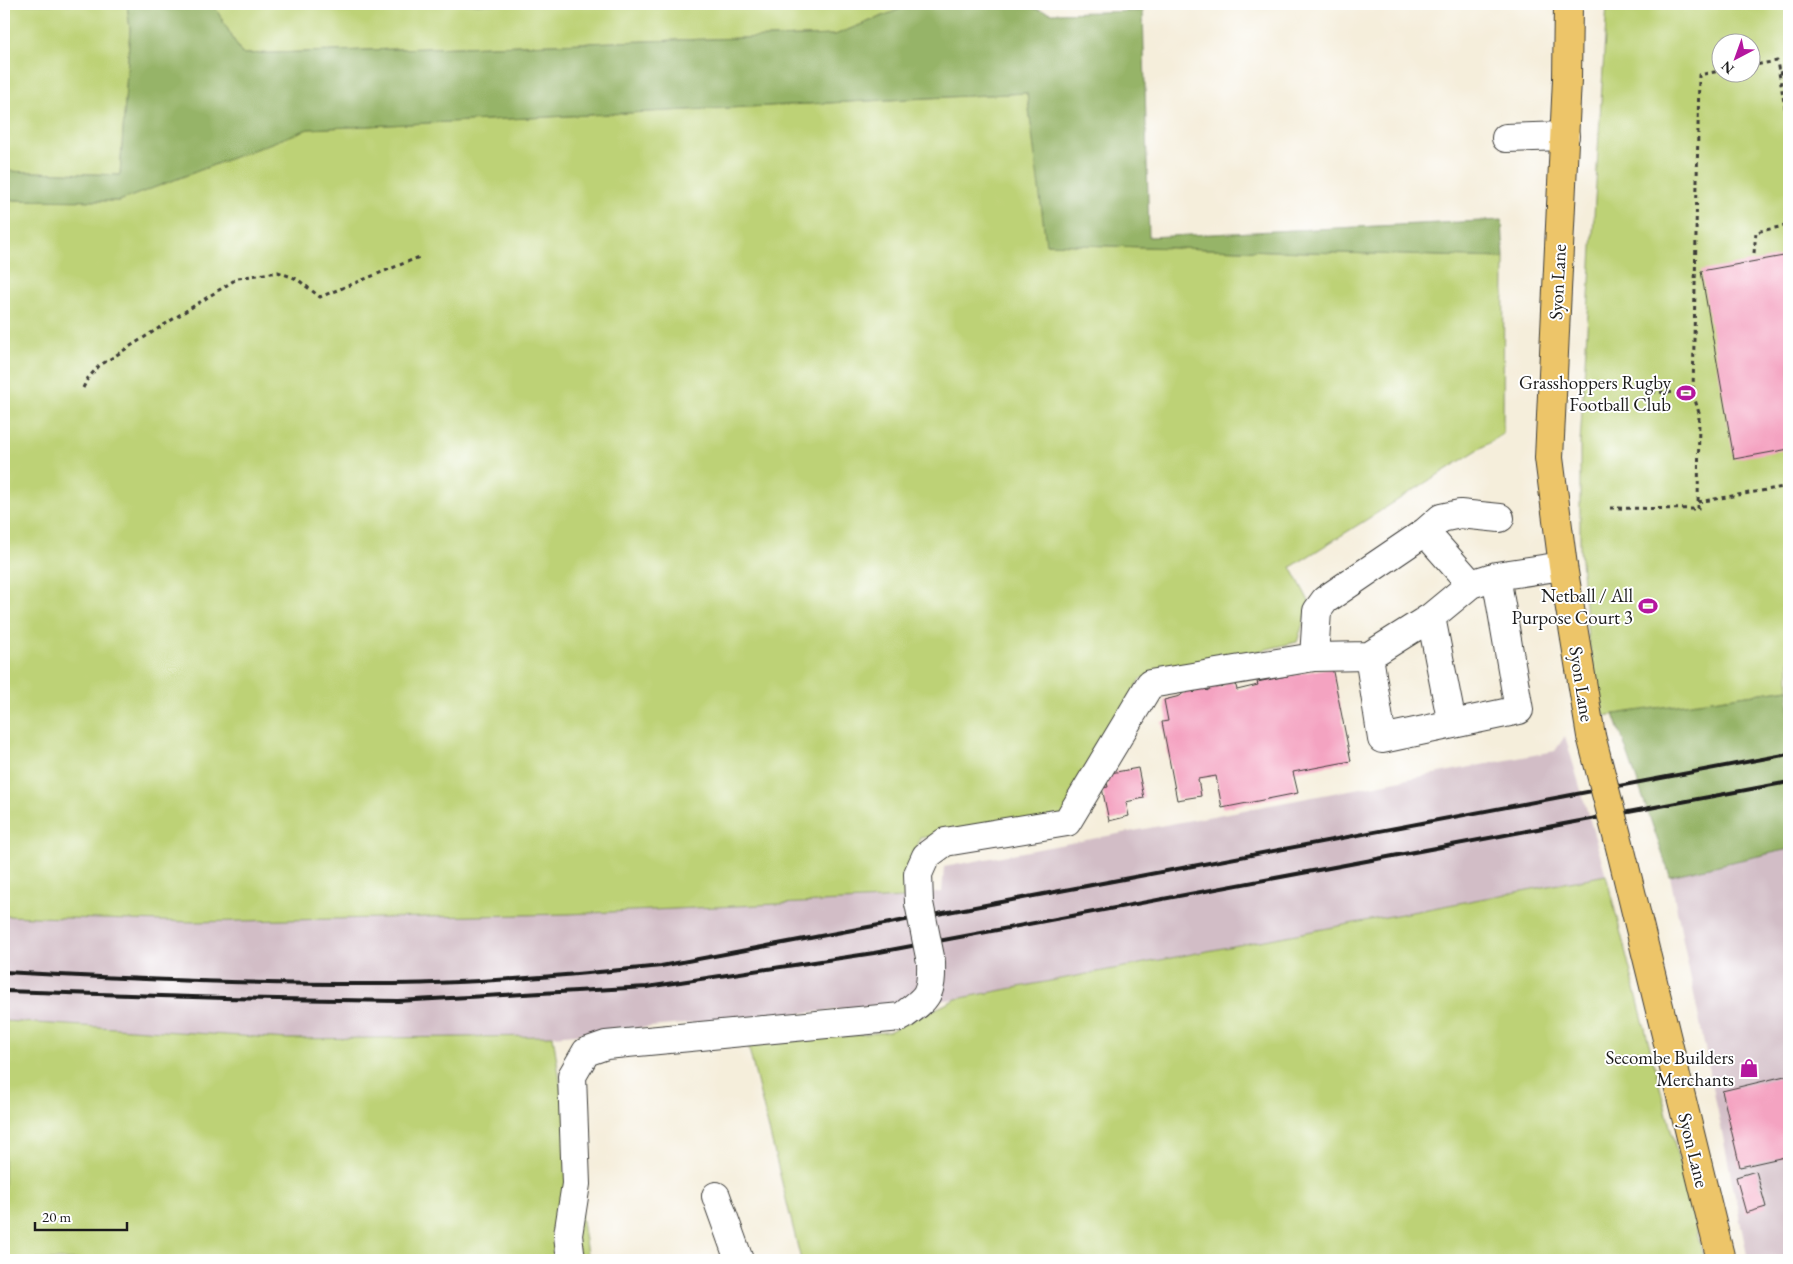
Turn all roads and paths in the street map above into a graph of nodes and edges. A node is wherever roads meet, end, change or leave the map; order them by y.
1 (1568, 4) edge
2 (1760, 64) edge
3 (1789, 71) edge
4 (1710, 73) edge
5 (1780, 73) junction
6 (1789, 131) edge
7 (1564, 136) junction
8 (1506, 138) dead end
9 (1789, 225) edge
10 (1754, 253) dead end
11 (422, 256) dead end
12 (83, 388) dead end
13 (1652, 392) dead end
14 (1693, 393) junction
15 (1789, 486) edge
16 (1698, 502) junction
17 (1610, 508) dead end
18 (1500, 518) dead end
19 (1425, 532) junction
20 (1563, 566) junction
21 (1484, 580) junction
22 (1431, 617) junction
23 (1369, 656) junction
24 (1314, 657) junction
25 (1452, 724) junction
26 (716, 1196) dead end
27 (571, 1260) edge
28 (739, 1260) edge
29 (1721, 1260) edge

1 - 7 main road, Syon Lane
2 - 5 path
3 - 5 path
4 - 14 path
5 - 6 path
7 - 8 lane
7 - 20 main road, Syon Lane
9 - 10 path
11 - 12 path
13 - 14 path
14 - 16 path
15 - 16 path
16 - 17 path
18 - 19 lane
19 - 21 lane
19 - 24 lane
20 - 21 lane
20 - 29 main road, Syon Lane, bridge
21 - 22 lane
21 - 25 lane
22 - 23 lane
22 - 25 lane
23 - 24 lane
23 - 25 lane
24 - 27 lane, bridge
26 - 28 lane

